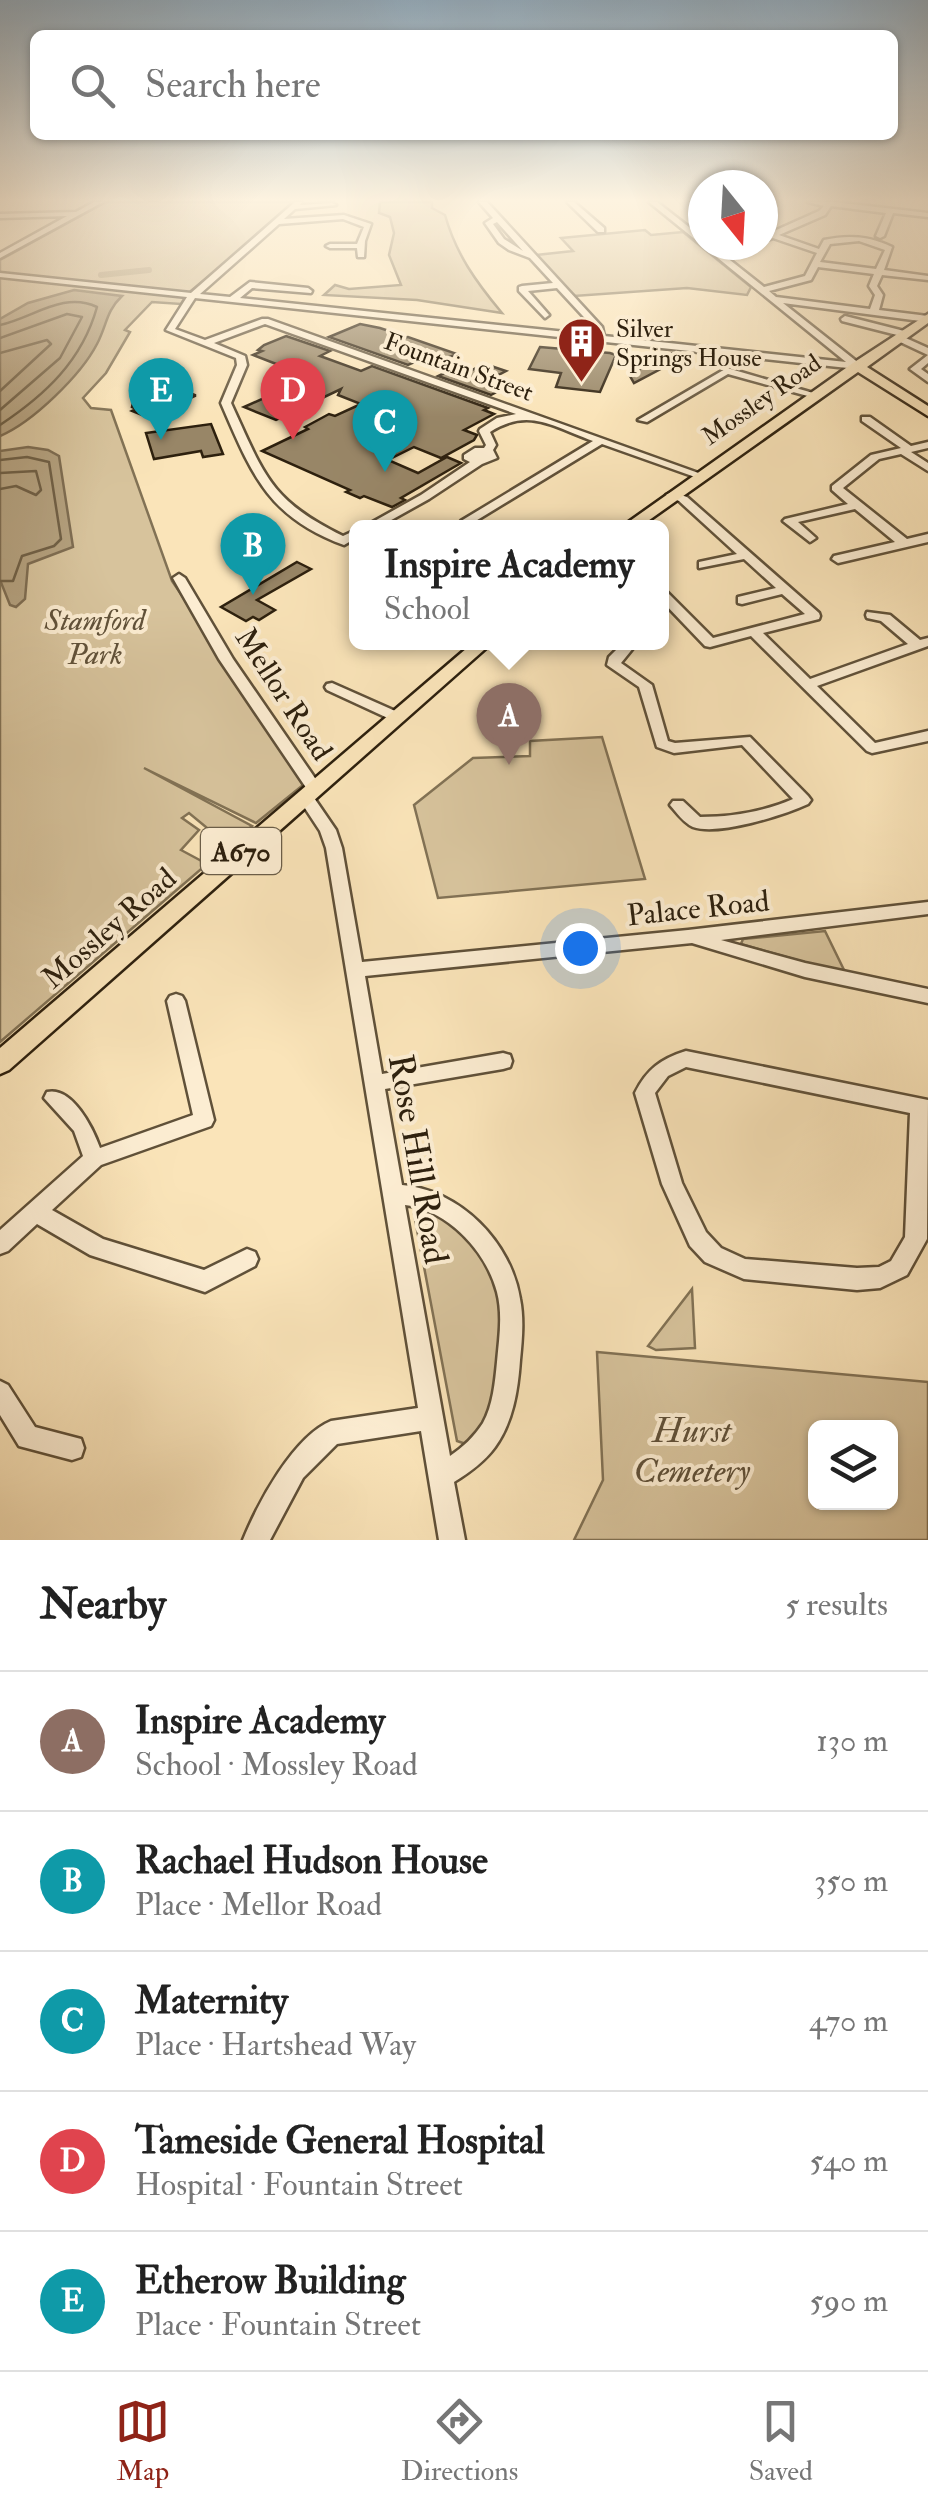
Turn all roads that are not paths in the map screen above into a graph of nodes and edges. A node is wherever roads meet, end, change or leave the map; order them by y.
1 (218, 274) edge
2 (548, 274) edge
3 (743, 274) edge
4 (810, 274) edge
5 (879, 274) edge
6 (895, 274) edge
7 (0, 275) edge
8 (510, 275) dead end
9 (928, 278) edge
10 (558, 285) junction
11 (522, 290) junction
12 (763, 290) junction
13 (308, 291) dead end
14 (192, 296) junction
15 (232, 299) junction
16 (774, 299) junction
17 (848, 308) junction
18 (874, 311) junction
19 (545, 314) dead end
20 (926, 320) edge
21 (902, 336) junction
22 (839, 338) dead end
23 (600, 340) junction
24 (206, 343) junction
25 (835, 349) junction
26 (928, 355) edge
27 (857, 366) junction
28 (928, 379) edge
29 (816, 396) junction
30 (524, 410) junction
31 (928, 412) edge
32 (866, 418) dead end
33 (643, 420) dead end
34 (602, 440) junction
35 (928, 445) edge
36 (906, 450) junction
37 (928, 468) edge
38 (699, 475) junction
39 (672, 494) junction
40 (853, 506) junction
41 (778, 511) dead end
42 (382, 520) edge
43 (468, 520) edge
44 (638, 520) edge
45 (789, 520) junction
46 (349, 538) edge
47 (810, 538) dead end
48 (928, 538) edge
49 (904, 544) junction
50 (746, 555) junction
51 (838, 558) dead end
52 (703, 565) dead end
53 (179, 578) dead end
54 (784, 590) junction
55 (742, 600) dead end
56 (669, 601) edge
57 (872, 615) dead end
58 (754, 632) junction
59 (923, 644) edge
60 (476, 650) edge
61 (624, 650) edge
62 (807, 685) junction
63 (332, 687) dead end
64 (397, 717) junction
65 (928, 736) edge
66 (872, 748) junction
67 (856, 752) dead end
68 (309, 792) junction
69 (678, 805) dead end
70 (928, 908) edge
71 (688, 937) junction
72 (353, 970) junction
73 (928, 996) edge
74 (176, 1002) dead end
75 (503, 1061) dead end
76 (0, 1063) edge
77 (374, 1083) junction
78 (54, 1098) dead end
79 (924, 1108) edge
80 (94, 1159) junction
81 (392, 1194) junction
82 (36, 1212) junction
83 (0, 1244) edge
84 (247, 1259) dead end
85 (0, 1393) edge
86 (431, 1418) junction
87 (72, 1448) dead end
88 (441, 1476) junction
89 (256, 1540) edge
90 (452, 1540) edge

1 - 14 street
2 - 10 street
3 - 12 street
4 - 12 street
5 - 18 street
6 - 9 street
7 - 14 street
8 - 11 street
10 - 11 street
10 - 23 street
11 - 19 street
12 - 16 street
13 - 15 street
14 - 15 street
14 - 24 street
15 - 23 street
16 - 17 street
16 - 25 street
17 - 18 street
17 - 21 street
18 - 20 street
20 - 21 main road, Mossley Road
21 - 26 street
21 - 27 main road, Mossley Road
22 - 25 street
23 - 27 street
24 - 30 street, Fountain Street
24 - 46 street
25 - 27 street
26 - 28 street
27 - 29 main road, Mossley Road
27 - 31 main road
29 - 33 street
29 - 38 main road, Mossley Road
30 - 34 street, Fountain Street
30 - 42 street
32 - 36 street
34 - 38 street, Fountain Street
34 - 43 street
35 - 36 street
36 - 37 street
36 - 40 street
38 - 39 main road, Mossley Road
39 - 44 main road, Mossley Road
39 - 50 street
40 - 45 street
40 - 49 street
41 - 45 street
45 - 47 street
48 - 49 street
49 - 51 street
50 - 52 street
50 - 54 street
53 - 68 street, Mellor Road
54 - 55 street
54 - 58 street
56 - 58 street
57 - 59 street
58 - 62 street
59 - 62 street
60 - 64 main road, Mossley Road / A670
61 - 69 street
62 - 66 street
63 - 64 street
64 - 68 main road, Mossley Road / A670
65 - 66 street
66 - 67 street
68 - 72 street, Rose Hill Road
68 - 76 main road, Mossley Road / A670
70 - 71 street, Palace Road
71 - 72 street, Palace Road
71 - 73 street
72 - 77 street, Rose Hill Road
74 - 80 street
75 - 77 street
77 - 81 street, Rose Hill Road
78 - 80 street
79 - 79 street
80 - 82 street
81 - 86 street, Rose Hill Road
81 - 88 street
82 - 83 street
82 - 84 street
85 - 87 street
86 - 88 street, Rose Hill Road
86 - 89 street
88 - 90 street, Rose Hill Road

